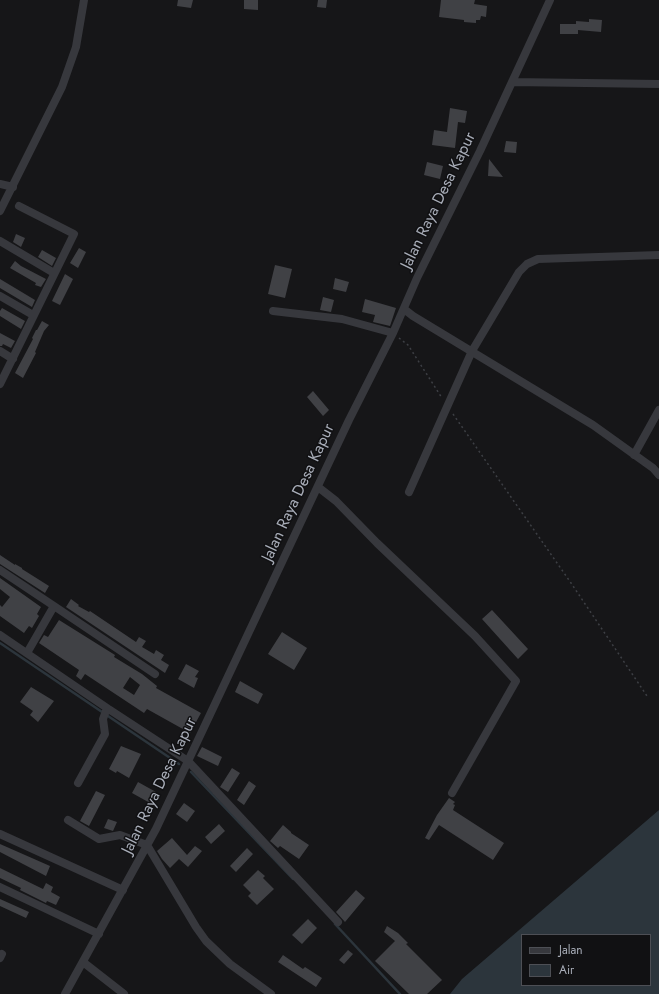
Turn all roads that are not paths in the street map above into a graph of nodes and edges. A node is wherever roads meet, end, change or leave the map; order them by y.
1 (84, 0) edge
2 (550, 0) edge
3 (512, 82) junction
4 (659, 84) edge
5 (0, 184) edge
6 (13, 187) junction
7 (20, 206) dead end
8 (0, 212) edge
9 (0, 241) edge
10 (659, 256) edge
11 (54, 273) junction
12 (0, 296) edge
13 (404, 309) junction
14 (273, 311) dead end
15 (33, 315) junction
16 (393, 333) junction
17 (0, 351) edge
18 (472, 351) junction
19 (13, 359) junction
20 (0, 384) edge
21 (659, 410) edge
22 (634, 455) junction
23 (659, 475) edge
24 (318, 487) junction
25 (410, 492) dead end
26 (0, 570) edge
27 (54, 606) junction
28 (0, 635) edge
29 (27, 653) junction
30 (155, 674) dead end
31 (106, 711) junction
32 (188, 761) junction
33 (78, 783) dead end
34 (452, 793) dead end
35 (68, 820) dead end
36 (0, 834) edge
37 (147, 845) junction
38 (0, 887) edge
39 (123, 890) junction
40 (338, 922) dead end
41 (99, 934) junction
42 (83, 962) junction
43 (65, 994) edge
44 (124, 994) edge
45 (271, 994) edge

1 - 6 street
2 - 3 street, Jalan Raya Desa Kapur
3 - 4 street
3 - 13 street, Jalan Raya Desa Kapur
5 - 6 street
6 - 8 street
7 - 11 street
9 - 11 street
10 - 18 street
11 - 15 street
12 - 15 street
13 - 16 street, Jalan Raya Desa Kapur
13 - 18 street
14 - 16 street
15 - 19 street
16 - 24 street, Jalan Raya Desa Kapur
17 - 19 street
18 - 22 street
18 - 25 street
19 - 20 street
21 - 22 street
22 - 23 street
24 - 32 street, Jalan Raya Desa Kapur
24 - 34 street
26 - 27 street
27 - 29 street
27 - 30 street
28 - 29 street
29 - 31 street
31 - 32 street
31 - 33 street
32 - 37 street, Jalan Raya Desa Kapur
32 - 40 street
35 - 37 street
36 - 39 street
37 - 39 street, Jalan Raya Desa Kapur
37 - 45 street
38 - 41 street
39 - 41 street, Jalan Raya Desa Kapur
41 - 42 street, Jalan Raya Desa Kapur
42 - 43 street, Jalan Raya Desa Kapur
42 - 44 street

